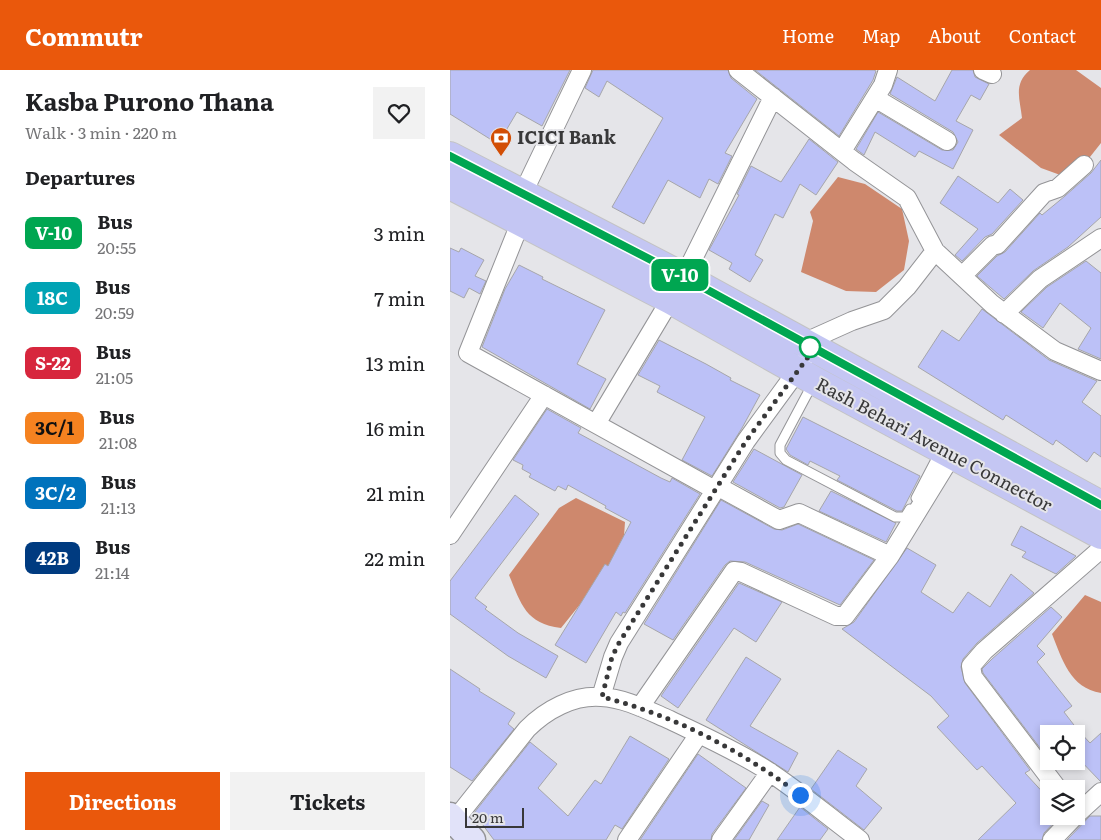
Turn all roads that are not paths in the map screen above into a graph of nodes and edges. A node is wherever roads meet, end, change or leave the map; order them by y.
1 (582, 70) edge
2 (738, 70) edge
3 (888, 70) edge
4 (773, 97) junction
5 (876, 98) junction
6 (947, 141) dead end
7 (842, 151) junction
8 (450, 156) edge
9 (1084, 165) dead end
10 (450, 185) edge
11 (523, 193) junction
12 (521, 221) junction
13 (1101, 238) edge
14 (935, 251) junction
15 (962, 276) junction
16 (678, 288) junction
17 (1004, 314) junction
18 (808, 346) junction
19 (1101, 371) edge
20 (806, 376) junction
21 (544, 395) junction
22 (596, 424) junction
23 (947, 452) junction
24 (716, 488) junction
25 (1101, 505) edge
26 (450, 535) edge
27 (1101, 535) edge
28 (1101, 549) edge
29 (890, 556) junction
30 (602, 697) junction
31 (640, 707) junction
32 (699, 734) junction
33 (770, 772) junction
34 (1051, 780) edge
35 (1101, 792) edge
36 (1085, 806) edge
37 (1066, 825) edge
38 (457, 826) edge
39 (627, 840) edge
40 (721, 840) edge
41 (860, 840) edge
42 (1052, 840) edge

1 - 11 street
2 - 4 street
3 - 5 street
4 - 7 street
4 - 16 street
5 - 6 street
5 - 7 street
7 - 14 street
8 - 11 main road, Rash Behari Avenue Connector
9 - 15 street
10 - 12 main road, Rash Behari Avenue Connector
11 - 16 main road, Rash Behari Avenue Connector
12 - 16 main road, Rash Behari Avenue Connector
12 - 21 street
13 - 17 street
14 - 15 street
14 - 18 street
15 - 17 street
16 - 18 main road, Rash Behari Avenue Connector
16 - 20 main road, Rash Behari Avenue Connector
16 - 22 street
17 - 19 street
18 - 20 street
18 - 25 main road, Rash Behari Avenue Connector
20 - 23 main road, Rash Behari Avenue Connector
20 - 23 lane
20 - 24 street
21 - 22 street
21 - 26 street
22 - 24 street
23 - 27 main road, Rash Behari Avenue Connector
23 - 29 street
24 - 29 street
24 - 30 street
28 - 34 street
29 - 31 street
30 - 31 street
30 - 38 street
31 - 32 street
32 - 33 street
32 - 39 street
33 - 40 street
33 - 41 street
35 - 36 street
37 - 42 street

